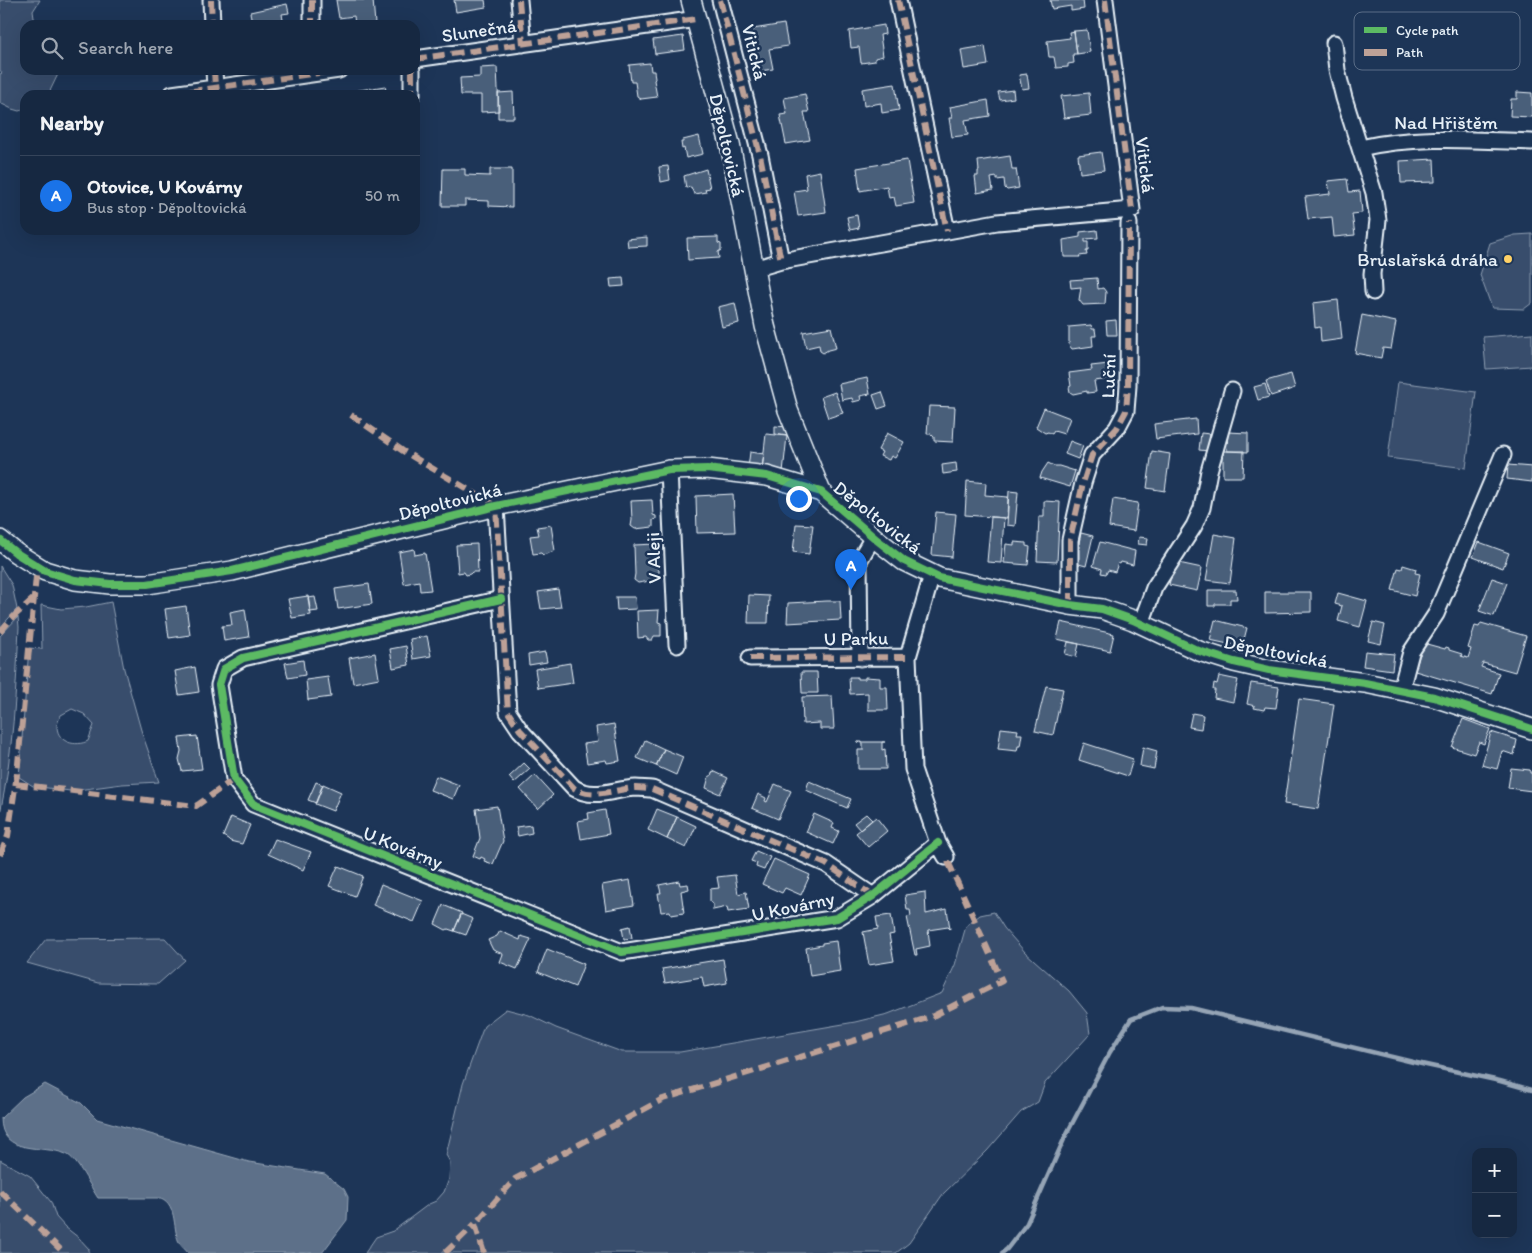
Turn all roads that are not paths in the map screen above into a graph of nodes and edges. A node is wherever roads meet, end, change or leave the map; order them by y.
1 (211, 0) edge
2 (312, 0) edge
3 (519, 0) edge
4 (691, 0) edge
5 (720, 0) edge
6 (898, 0) edge
7 (1105, 0) edge
8 (697, 19) junction
9 (212, 20) edge
10 (312, 20) edge
11 (523, 44) junction
12 (1334, 44) dead end
13 (420, 58) edge
14 (214, 75) edge
15 (293, 75) edge
16 (412, 75) edge
17 (215, 87) junction
18 (197, 90) edge
19 (412, 90) edge
20 (1532, 142) edge
21 (1360, 148) junction
22 (1129, 223) dead end
23 (947, 231) junction
24 (781, 261) junction
25 (754, 269) junction
26 (1373, 292) dead end
27 (1232, 391) dead end
28 (1503, 455) dead end
29 (670, 470) junction
30 (822, 492) junction
31 (496, 506) junction
32 (873, 537) junction
33 (0, 540) edge
34 (932, 576) junction
35 (501, 599) junction
36 (1070, 605) junction
37 (1140, 624) junction
38 (677, 645) dead end
39 (908, 657) junction
40 (750, 658) dead end
41 (860, 658) junction
42 (1401, 690) junction
43 (1532, 729) edge
44 (938, 843) junction
45 (946, 857) dead end
46 (873, 896) junction

1 - 9 street
2 - 10 street
3 - 11 street
4 - 8 street, Děpoltovická
5 - 24 street, Vitická
6 - 23 street
7 - 23 street, Vitická
8 - 11 street, Slunečná
8 - 25 street, Děpoltovická
11 - 13 street, Slunečná
12 - 21 street
14 - 17 street
15 - 17 street
16 - 19 street
17 - 18 street
20 - 21 street, Nad Hřištěm
21 - 26 street
22 - 36 street, Luční
23 - 24 street, Vitická
24 - 25 street, Vitická
25 - 30 street, Děpoltovická
27 - 37 street
28 - 42 street
29 - 30 street, Děpoltovická
29 - 31 street, Děpoltovická
29 - 38 street, V Aleji
30 - 32 street, Děpoltovická
31 - 33 street, Děpoltovická
31 - 35 street, U Kovárny
32 - 34 street, Děpoltovická
32 - 41 street
34 - 36 street, Děpoltovická
34 - 39 street, U Parku
35 - 46 street, U Kovárny
35 - 46 street, U Kovárny
36 - 37 street, Děpoltovická
37 - 42 street, Děpoltovická
39 - 41 street, U Parku
39 - 44 street
40 - 41 street, U Parku
42 - 43 street, Děpoltovická
44 - 45 street
44 - 46 street, U Kovárny

